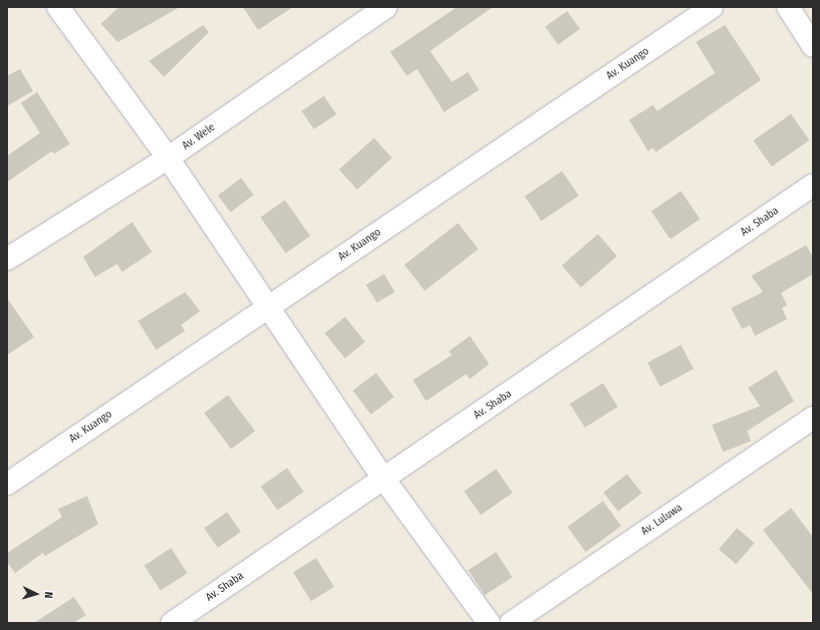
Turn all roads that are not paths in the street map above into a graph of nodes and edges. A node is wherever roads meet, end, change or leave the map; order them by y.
1 (58, 7) edge
2 (386, 7) edge
3 (712, 7) edge
4 (788, 7) edge
5 (813, 46) edge
6 (168, 158) junction
7 (813, 186) edge
8 (7, 259) edge
9 (270, 306) junction
10 (813, 418) edge
11 (384, 479) junction
12 (7, 484) edge
13 (172, 623) edge
14 (489, 623) edge
15 (511, 623) edge

1 - 6 street
2 - 6 street, Av. Wele
3 - 9 street, Av. Kuango
4 - 5 street
6 - 8 street, Av. Wele
6 - 9 street
7 - 11 street, Av. Shaba
9 - 11 street
9 - 12 street, Av. Kuango
10 - 15 street, Av. Luluwa
11 - 13 street, Av. Shaba
11 - 14 street

